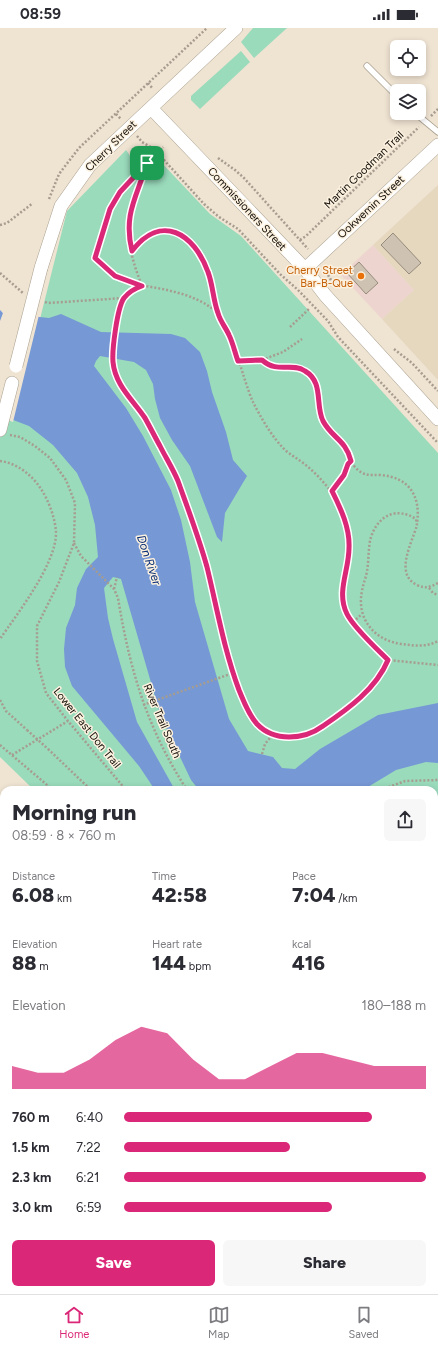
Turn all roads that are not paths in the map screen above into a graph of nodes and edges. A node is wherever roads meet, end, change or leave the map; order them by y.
1 (236, 28) edge
2 (367, 66) dead end
3 (390, 89) edge
4 (152, 108) junction
5 (423, 120) edge
6 (438, 132) edge
7 (438, 145) edge
8 (305, 269) junction
9 (16, 366) dead end
10 (12, 383) dead end
11 (438, 419) edge
12 (3, 432) edge

1 - 4 street, Cherry Street
2 - 3 lane
4 - 8 street, Commissioners Street
4 - 9 street, Cherry Street, bridge
5 - 6 lane
7 - 8 street, Ookwemin Street
8 - 11 street, Commissioners Street
10 - 12 street

